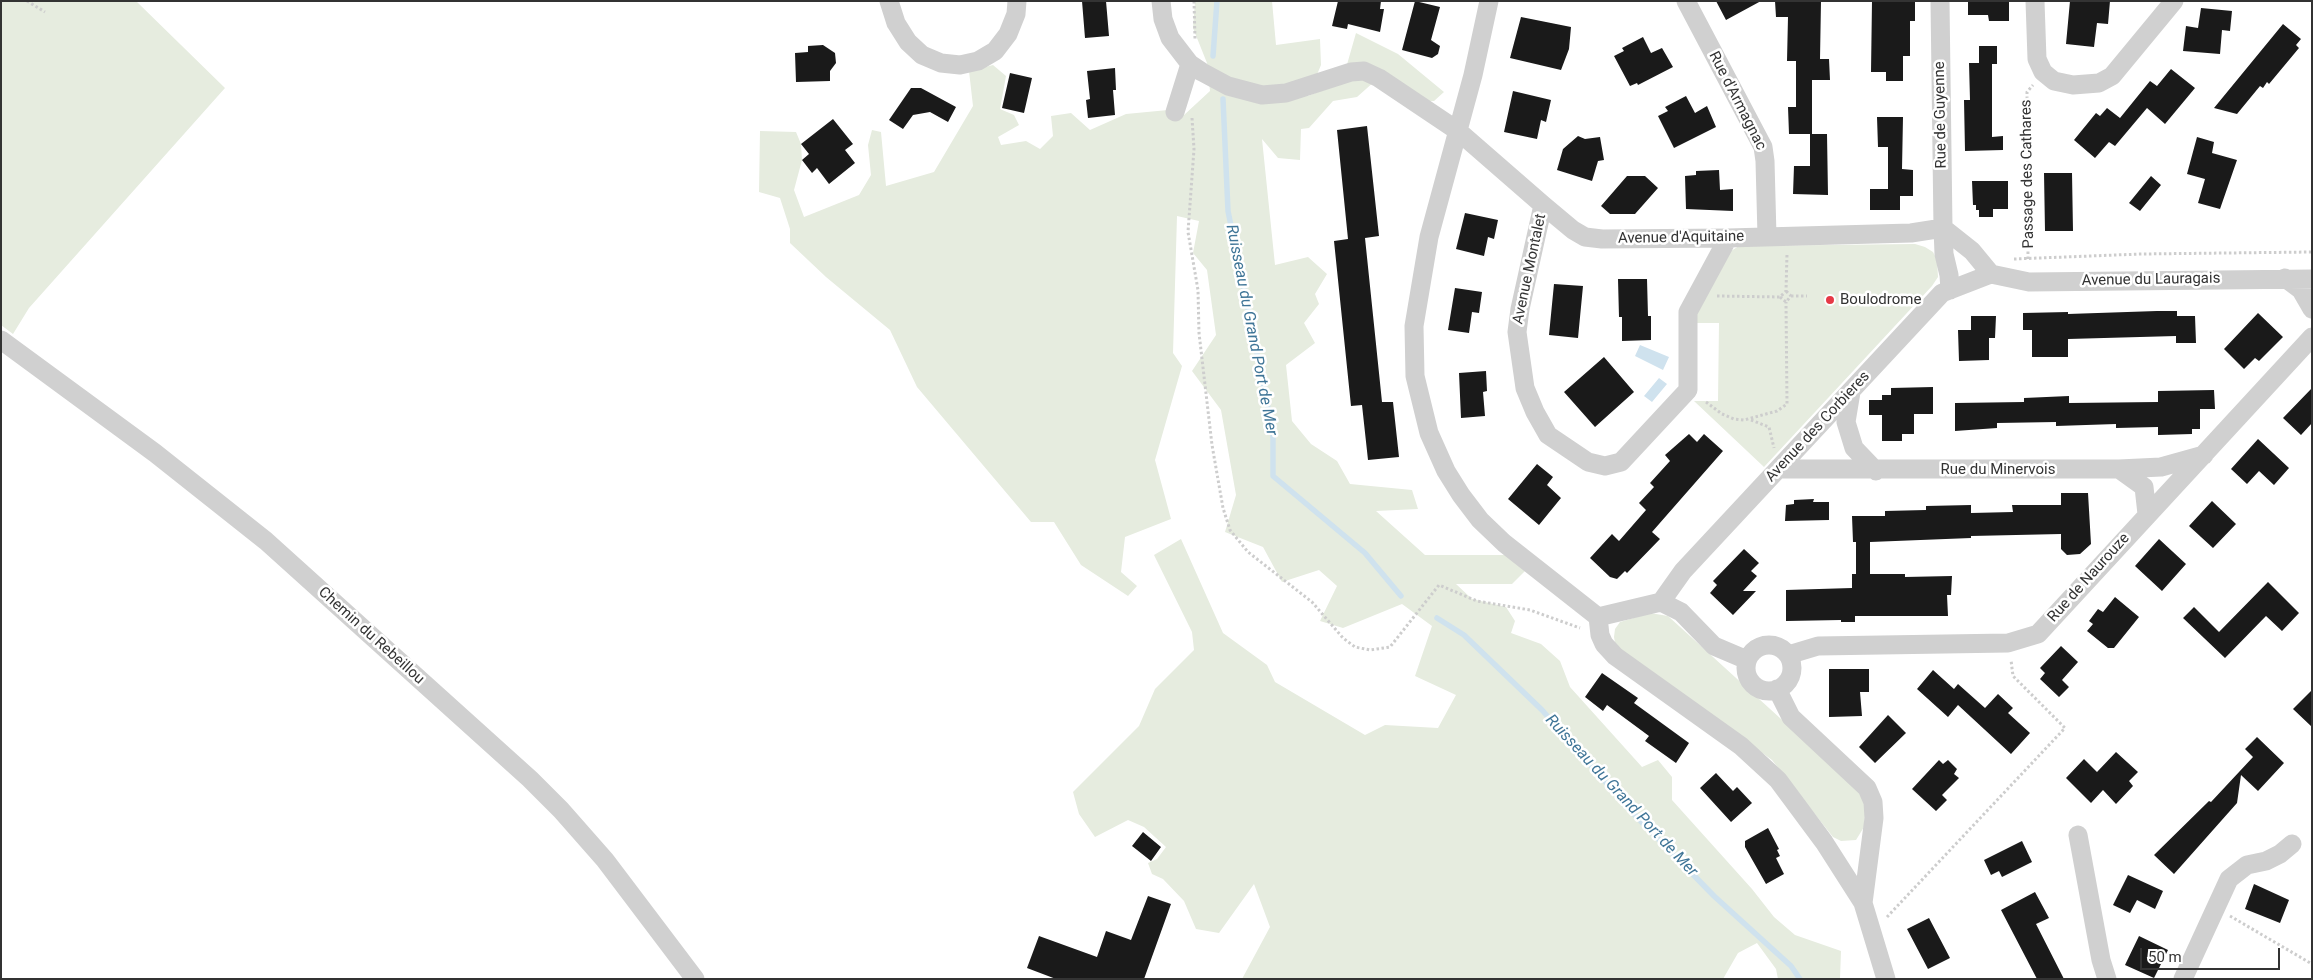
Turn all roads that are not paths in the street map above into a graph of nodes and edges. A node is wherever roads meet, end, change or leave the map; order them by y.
1 (889, 1) edge
2 (1017, 1) edge
3 (1161, 1) edge
4 (1489, 1) edge
5 (1686, 1) edge
6 (1940, 1) edge
7 (2035, 1) edge
8 (2174, 1) edge
9 (1190, 64) junction
10 (1184, 112) road end
11 (1458, 131) junction
12 (1544, 205) junction
13 (1943, 228) junction
14 (1767, 236) junction
15 (1728, 238) junction
16 (1991, 274) junction
17 (2285, 278) junction
18 (2312, 279) edge
19 (1950, 290) junction
20 (2312, 309) edge
21 (2312, 337) edge
22 (1, 340) edge
23 (1851, 392) junction
24 (2205, 455) junction
25 (1778, 469) junction
26 (2119, 469) junction
27 (1876, 471) junction
28 (2147, 514) junction
29 (1661, 602) junction
30 (1599, 626) junction
31 (1788, 655) junction
32 (1747, 660) junction
33 (1777, 689) junction
34 (2078, 835) dead end
35 (2292, 844) dead end
36 (1863, 903) junction
37 (695, 979) edge
38 (1886, 979) edge
39 (2107, 979) edge
40 (2183, 979) edge

1 - 2 street
3 - 9 street
4 - 11 street
5 - 14 street, Rue d'Armagnac
6 - 13 street, Rue de Guyenne
7 - 8 street
9 - 10 street
9 - 11 street, Avenue d'Aquitaine
11 - 12 street, Avenue d'Aquitaine
11 - 30 street
12 - 15 street, Avenue d'Aquitaine
12 - 15 street, Avenue Montalet
13 - 14 street, Avenue d'Aquitaine
13 - 16 street
13 - 19 street, Rue de Guyenne
14 - 15 street, Avenue d'Aquitaine
16 - 17 street, Avenue du Lauragais
16 - 19 street, Avenue des Corbieres
17 - 18 street, Avenue du Lauragais
17 - 20 street, Rue de Naurouze
19 - 23 street, Avenue des Corbieres
20 - 21 street, Rue de Naurouze
21 - 24 street, Rue de Naurouze
22 - 37 street, Chemin du Rebeillou
23 - 25 street, Avenue des Corbieres
23 - 27 street
24 - 26 street, Rue du Minervois
24 - 28 street, Rue de Naurouze
25 - 27 street, Rue du Minervois
25 - 29 street, Avenue des Corbieres
26 - 27 street, Rue du Minervois
26 - 28 street
28 - 31 street, Rue de Naurouze
29 - 30 street
29 - 32 street
30 - 36 street
31 - 32 street
31 - 33 street
32 - 33 street
33 - 36 street
34 - 39 street
35 - 40 street
36 - 38 street

